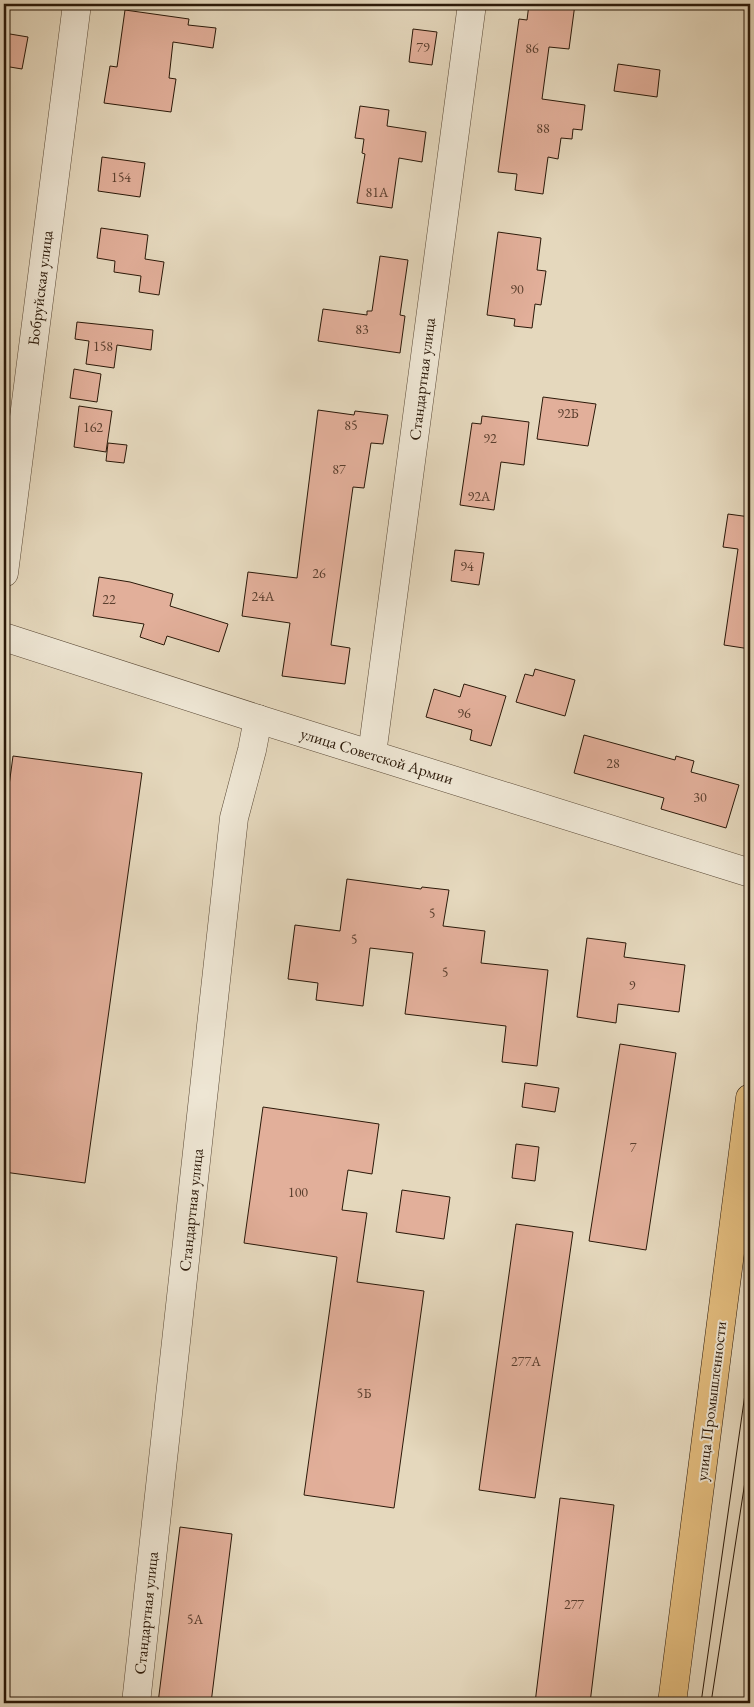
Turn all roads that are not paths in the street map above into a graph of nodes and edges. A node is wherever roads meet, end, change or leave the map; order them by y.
1 (77, 4) edge
2 (472, 4) edge
3 (4, 573) edge
4 (4, 636) edge
5 (258, 719) junction
6 (372, 754) junction
7 (750, 873) edge
8 (750, 1098) edge
9 (136, 1703) edge
10 (672, 1703) edge

1 - 3 street, Бобруйская улица
2 - 6 street, Стандартная улица
4 - 5 street, улица Советской Армии
5 - 6 street, улица Советской Армии
5 - 9 street, Стандартная улица
6 - 7 street, улица Советской Армии
8 - 10 main road, улица Промышленности

